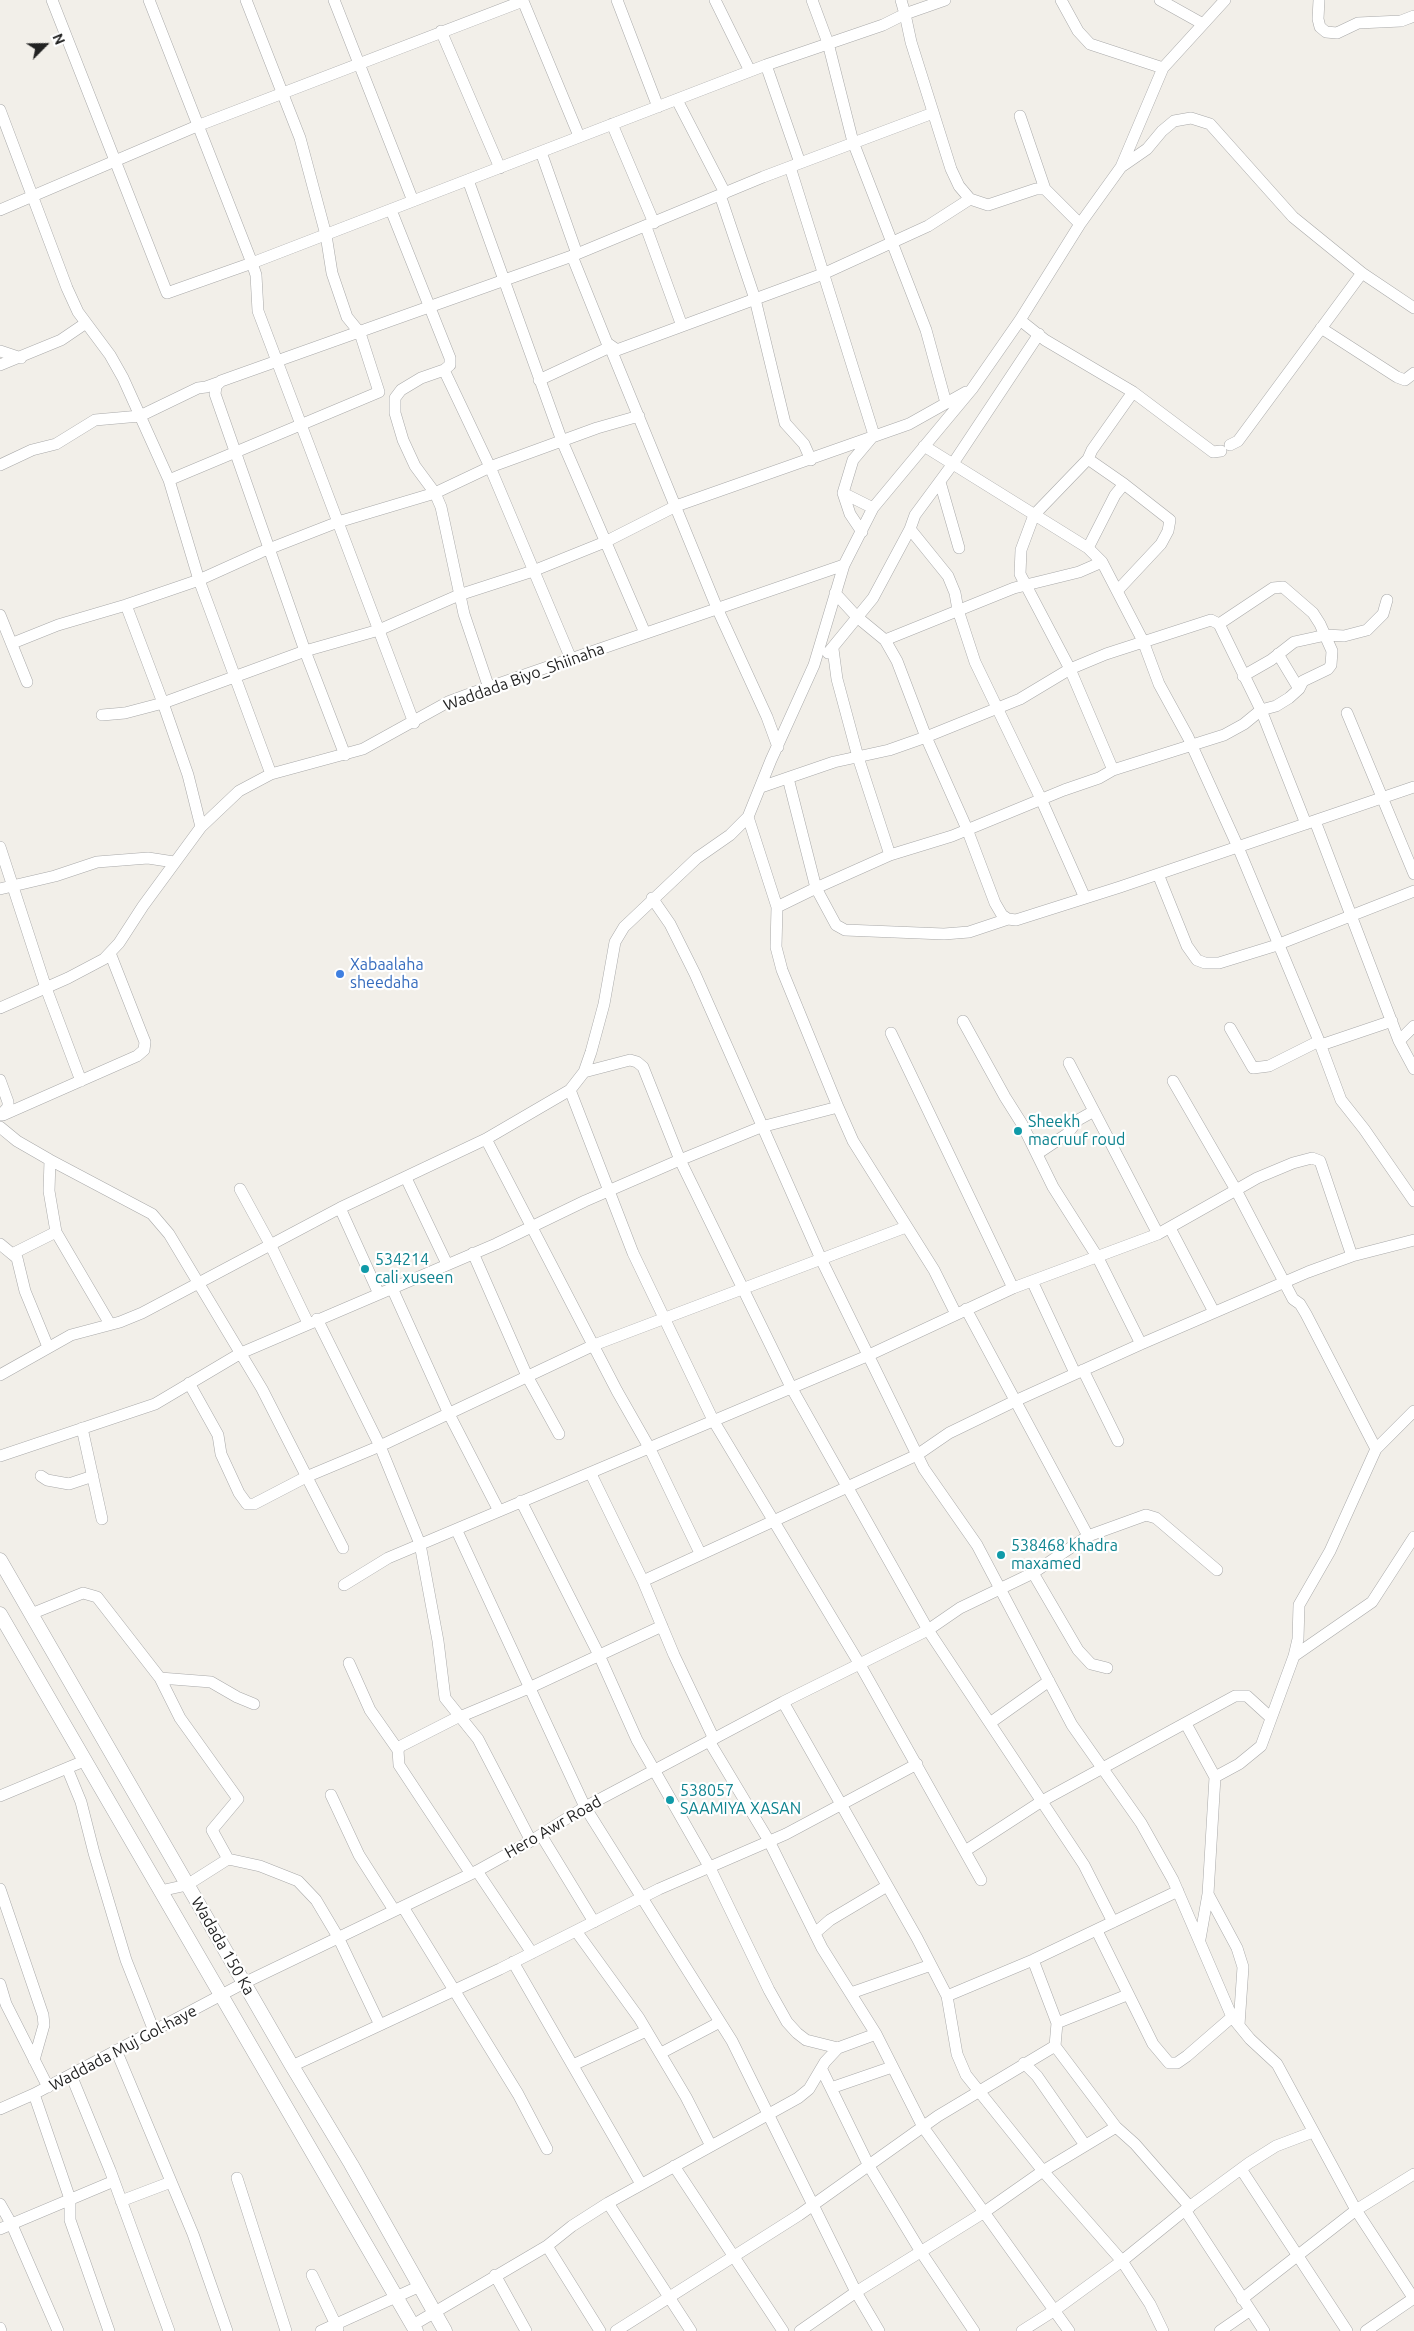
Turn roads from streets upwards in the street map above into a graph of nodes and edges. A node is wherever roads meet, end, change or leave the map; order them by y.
1 (52, 0) edge
2 (149, 0) edge
3 (246, 0) edge
4 (334, 0) edge
5 (523, 0) edge
6 (617, 0) edge
7 (715, 0) edge
8 (812, 0) edge
9 (901, 0) edge
10 (945, 0) edge
11 (1061, 0) edge
12 (1160, 0) edge
13 (1225, 0) edge
14 (1319, 0) edge
15 (905, 14) junction
16 (1414, 16) edge
17 (1203, 24) junction
18 (441, 32) junction
19 (828, 43) junction
20 (359, 64) junction
21 (766, 65) junction
22 (1163, 68) junction
23 (750, 71) junction
24 (283, 94) junction
25 (677, 100) junction
26 (658, 107) junction
27 (0, 110) edge
28 (933, 113) junction
29 (1020, 116) dead end
30 (612, 124) junction
31 (197, 126) junction
32 (580, 136) junction
33 (853, 142) junction
34 (541, 152) junction
35 (115, 161) junction
36 (795, 165) junction
37 (1121, 167) junction
38 (500, 168) junction
39 (468, 180) junction
40 (1046, 189) junction
41 (722, 194) junction
42 (32, 196) junction
43 (970, 199) junction
44 (413, 201) junction
45 (0, 210) edge
46 (391, 210) junction
47 (1080, 224) junction
48 (650, 225) junction
49 (326, 235) junction
50 (893, 241) junction
51 (575, 255) junction
52 (252, 264) junction
53 (1362, 273) junction
54 (823, 274) junction
55 (504, 280) junction
56 (755, 299) junction
57 (429, 306) junction
58 (1414, 308) edge
59 (1020, 320) junction
60 (86, 323) junction
61 (682, 326) junction
62 (1321, 328) junction
63 (359, 331) junction
64 (1039, 334) junction
65 (610, 347) junction
66 (0, 352) edge
67 (21, 358) junction
68 (276, 360) junction
69 (0, 365) edge
70 (444, 370) junction
71 (1414, 373) edge
72 (539, 380) junction
73 (220, 382) junction
74 (972, 389) junction
75 (1132, 392) junction
76 (946, 403) junction
77 (140, 416) junction
78 (639, 416) junction
79 (301, 425) junction
80 (874, 435) junction
81 (562, 441) junction
82 (924, 446) junction
83 (235, 452) junction
84 (1088, 459) junction
85 (811, 460) junction
86 (0, 465) edge
87 (952, 465) junction
88 (490, 467) junction
89 (169, 480) junction
90 (940, 482) junction
91 (1124, 484) junction
92 (435, 493) junction
93 (844, 493) junction
94 (676, 506) junction
95 (874, 508) junction
96 (1034, 515) junction
97 (338, 522) junction
98 (910, 529) junction
99 (862, 532) junction
100 (605, 542) junction
101 (271, 548) junction
102 (959, 548) dead end
103 (1088, 548) junction
104 (1102, 562) junction
105 (844, 565) junction
106 (533, 570) junction
107 (199, 580) junction
108 (1027, 585) junction
109 (1118, 590) junction
110 (835, 594) junction
111 (459, 595) junction
112 (1387, 600) dead end
113 (126, 605) junction
114 (717, 608) junction
115 (958, 610) junction
116 (0, 615) edge
117 (857, 617) junction
118 (1219, 624) junction
119 (379, 630) junction
120 (645, 633) junction
121 (1326, 634) junction
122 (885, 640) junction
123 (1143, 641) junction
124 (13, 644) junction
125 (832, 650) junction
126 (305, 651) junction
127 (1278, 654) junction
128 (571, 659) junction
129 (814, 665) junction
130 (1070, 669) junction
131 (1243, 676) junction
132 (236, 678) junction
133 (27, 682) dead end
134 (489, 688) junction
135 (1300, 689) junction
136 (163, 703) junction
137 (997, 708) junction
138 (1261, 710) junction
139 (1347, 713) dead end
140 (102, 715) dead end
141 (414, 723) junction
142 (926, 737) junction
143 (1191, 745) junction
144 (778, 747) junction
145 (345, 755) junction
146 (858, 757) junction
147 (1113, 770) junction
148 (270, 774) junction
149 (788, 778) junction
150 (761, 787) junction
151 (1414, 787) edge
152 (1381, 797) junction
153 (1041, 799) junction
154 (748, 817) junction
155 (1310, 822) junction
156 (201, 827) junction
157 (967, 829) junction
158 (0, 847) edge
159 (1238, 847) junction
160 (890, 855) junction
161 (174, 862) junction
162 (1158, 874) junction
163 (1414, 874) edge
164 (14, 886) junction
165 (0, 888) edge
166 (816, 888) junction
167 (1414, 891) edge
168 (652, 898) junction
169 (1085, 898) junction
170 (777, 906) junction
171 (1352, 916) junction
172 (1008, 919) junction
173 (1279, 944) junction
174 (110, 953) junction
175 (46, 988) junction
176 (0, 1008) edge
177 (963, 1021) dead end
178 (1392, 1021) junction
179 (1414, 1026) edge
180 (1230, 1028) dead end
181 (891, 1034) dead end
182 (1399, 1041) junction
183 (1320, 1043) junction
184 (1069, 1064) dead end
185 (1414, 1069) edge
186 (584, 1072) junction
187 (0, 1080) edge
188 (82, 1081) junction
189 (1173, 1081) dead end
190 (570, 1090) junction
191 (838, 1107) junction
192 (1094, 1111) junction
193 (1, 1115) edge
194 (0, 1127) edge
195 (761, 1127) junction
196 (486, 1139) junction
197 (1037, 1154) junction
198 (50, 1160) junction
199 (680, 1160) junction
200 (406, 1178) junction
201 (240, 1189) dead end
202 (1236, 1190) junction
203 (609, 1191) junction
204 (1414, 1201) edge
205 (340, 1208) junction
206 (532, 1225) junction
207 (906, 1227) junction
208 (1170, 1228) junction
209 (56, 1232) junction
210 (1158, 1234) junction
211 (1414, 1240) edge
212 (0, 1244) edge
213 (270, 1244) junction
214 (14, 1253) junction
215 (473, 1254) junction
216 (1352, 1256) junction
217 (1098, 1258) junction
218 (821, 1259) junction
219 (447, 1264) junction
220 (1032, 1281) junction
221 (1284, 1282) junction
222 (198, 1283) junction
223 (392, 1288) junction
224 (1014, 1288) junction
225 (743, 1290) junction
226 (380, 1294) junction
227 (961, 1312) junction
228 (1214, 1312) junction
229 (664, 1319) junction
230 (313, 1321) junction
231 (110, 1324) junction
232 (1141, 1344) junction
233 (594, 1345) junction
234 (48, 1347) junction
235 (241, 1353) junction
236 (867, 1356) junction
237 (1079, 1372) junction
238 (0, 1376) edge
239 (527, 1376) junction
240 (188, 1383) junction
241 (791, 1387) junction
242 (1015, 1401) junction
243 (1414, 1411) edge
244 (449, 1414) junction
245 (713, 1420) junction
246 (82, 1428) junction
247 (558, 1434) dead end
248 (1118, 1441) dead end
249 (380, 1446) junction
250 (650, 1449) junction
251 (1376, 1449) junction
252 (917, 1455) junction
253 (0, 1456) edge
254 (591, 1474) junction
255 (40, 1476) dead end
256 (93, 1476) junction
257 (306, 1477) junction
258 (846, 1487) junction
259 (521, 1501) junction
260 (500, 1510) junction
261 (102, 1519) dead end
262 (773, 1521) junction
263 (457, 1531) junction
264 (1088, 1536) junction
265 (1414, 1536) edge
266 (420, 1544) junction
267 (342, 1548) dead end
268 (700, 1553) junction
269 (0, 1560) edge
270 (1217, 1570) dead end
271 (1033, 1572) junction
272 (643, 1581) junction
273 (344, 1585) dead end
274 (999, 1588) junction
275 (0, 1614) edge
276 (31, 1614) junction
277 (662, 1626) junction
278 (928, 1630) junction
279 (599, 1655) junction
280 (1294, 1656) junction
281 (350, 1662) dead end
282 (859, 1663) junction
283 (1107, 1668) dead end
284 (160, 1678) junction
285 (1050, 1681) junction
286 (529, 1688) junction
287 (783, 1702) junction
288 (254, 1704) dead end
289 (461, 1716) junction
290 (1270, 1717) junction
291 (990, 1723) junction
292 (1186, 1724) junction
293 (712, 1740) junction
294 (398, 1750) junction
295 (84, 1760) junction
296 (917, 1764) junction
297 (67, 1768) junction
298 (1102, 1769) junction
299 (653, 1771) junction
300 (1215, 1777) junction
301 (331, 1795) dead end
302 (0, 1796) edge
303 (1042, 1801) junction
304 (840, 1806) junction
305 (585, 1807) junction
306 (536, 1838) junction
307 (769, 1841) junction
308 (965, 1851) junction
309 (228, 1860) junction
310 (710, 1868) junction
311 (474, 1872) junction
312 (981, 1880) dead end
313 (187, 1885) junction
314 (887, 1886) junction
315 (0, 1889) edge
316 (160, 1891) junction
317 (1178, 1891) junction
318 (1208, 1894) junction
319 (641, 1898) junction
320 (398, 1908) junction
321 (594, 1922) junction
322 (1113, 1922) junction
323 (576, 1931) junction
324 (1097, 1931) junction
325 (815, 1933) junction
326 (338, 1937) junction
327 (1200, 1939) junction
328 (532, 1953) junction
329 (1033, 1960) junction
330 (513, 1962) junction
331 (931, 1965) junction
332 (0, 1984) edge
333 (244, 1984) junction
334 (454, 1989) junction
335 (851, 1993) junction
336 (1127, 1994) junction
337 (222, 1996) junction
338 (947, 1996) junction
339 (1235, 2021) junction
340 (720, 2022) junction
341 (379, 2023) junction
342 (1057, 2023) junction
343 (154, 2031) junction
344 (646, 2031) junction
345 (876, 2034) junction
346 (1055, 2046) junction
347 (838, 2048) junction
348 (116, 2050) junction
349 (660, 2053) junction
350 (34, 2060) junction
351 (1024, 2063) junction
352 (572, 2065) junction
353 (292, 2066) junction
354 (892, 2068) junction
355 (822, 2070) junction
356 (71, 2075) junction
357 (48, 2087) junction
358 (830, 2088) junction
359 (979, 2090) junction
360 (34, 2094) junction
361 (0, 2109) edge
362 (769, 2116) junction
363 (923, 2127) junction
364 (1116, 2127) junction
365 (1313, 2132) junction
366 (1085, 2145) junction
367 (711, 2146) junction
368 (548, 2149) dead end
369 (674, 2166) junction
370 (869, 2166) junction
371 (1242, 2169) junction
372 (1043, 2171) junction
373 (1414, 2174) edge
374 (237, 2178) dead end
375 (114, 2182) junction
376 (171, 2182) junction
377 (641, 2184) junction
378 (70, 2199) junction
379 (121, 2201) junction
380 (608, 2203) junction
381 (0, 2204) edge
382 (812, 2206) junction
383 (1187, 2209) junction
384 (1356, 2210) junction
385 (983, 2213) junction
386 (12, 2225) junction
387 (0, 2229) edge
388 (547, 2246) junction
389 (921, 2252) junction
390 (1298, 2255) junction
391 (734, 2256) junction
392 (1122, 2261) junction
393 (312, 2274) dead end
394 (495, 2275) junction
395 (420, 2286) junction
396 (856, 2292) junction
397 (396, 2297) junction
398 (668, 2298) junction
399 (1242, 2299) junction
400 (1414, 2299) edge
401 (1055, 2310) junction
402 (1249, 2311) junction
403 (435, 2313) junction
404 (337, 2328) edge
405 (415, 2328) edge
406 (58, 2331) edge
407 (109, 2331) edge
408 (169, 2331) edge
409 (227, 2331) edge
410 (286, 2331) edge
411 (321, 2331) edge
412 (445, 2331) edge
413 (526, 2331) edge
414 (600, 2331) edge
415 (616, 2331) edge
416 (691, 2331) edge
417 (783, 2331) edge
418 (800, 2331) edge
419 (879, 2331) edge
420 (974, 2331) edge
421 (1022, 2331) edge
422 (1069, 2331) edge
423 (1163, 2331) edge
424 (1220, 2331) edge
425 (1264, 2331) edge
426 (1347, 2331) edge
427 (1366, 2331) edge

1 - 35 street
2 - 31 street
3 - 24 street
4 - 20 street
5 - 18 street
5 - 32 street
6 - 26 street
7 - 23 street
8 - 19 street
9 - 15 street
10 - 15 street
11 - 22 street
12 - 17 street
13 - 17 street
14 - 16 street
15 - 19 street
15 - 28 street
17 - 22 street
18 - 20 street
18 - 38 street
19 - 21 street
19 - 33 street
20 - 24 street
20 - 44 street
21 - 23 street
21 - 36 street
22 - 37 street
23 - 25 street
24 - 31 street
24 - 49 street
25 - 26 street
25 - 41 street
26 - 30 street
27 - 42 street
28 - 33 street
28 - 43 street
29 - 40 street
30 - 32 street
30 - 48 street
31 - 35 street
31 - 52 street
32 - 34 street
33 - 36 street
33 - 50 street
34 - 38 street
34 - 51 street
35 - 42 street
35 - 52 street
36 - 41 street
36 - 54 street
37 - 47 street
37 - 53 street
38 - 39 street
39 - 44 street
39 - 55 street
40 - 43 street
40 - 47 street
41 - 48 street
41 - 56 street
42 - 45 street
42 - 60 street
43 - 50 street
44 - 46 street
46 - 49 street
46 - 57 street
47 - 59 street
48 - 51 street
48 - 61 street
49 - 52 street
49 - 63 street
50 - 54 street
50 - 76 street
51 - 55 street
51 - 65 street
52 - 68 street
53 - 58 street
53 - 62 street
54 - 56 street
54 - 80 street
55 - 57 street
55 - 72 street
56 - 61 street
56 - 85 street
57 - 63 street
57 - 70 street
59 - 64 street
59 - 74 street
60 - 67 street
60 - 77 street
61 - 65 street
62 - 71 street
62 - 75 street
63 - 68 street
63 - 79 street
64 - 75 street
64 - 87 street
65 - 72 street
65 - 78 street
66 - 67 street
67 - 69 street
68 - 73 street
68 - 79 street
70 - 88 street
70 - 92 street
72 - 81 street
73 - 77 street
73 - 83 street
74 - 76 street
74 - 82 street
75 - 84 street
76 - 80 street
77 - 86 street
77 - 89 street
78 - 81 street
78 - 94 street
79 - 83 street
79 - 97 street
80 - 85 street
80 - 93 street
81 - 88 street
81 - 100 street
82 - 87 street
82 - 95 street
83 - 89 street
83 - 101 street
84 - 91 street
84 - 96 street
85 - 94 street
87 - 90 street
87 - 96 street
88 - 92 street
88 - 106 street
89 - 107 street
90 - 98 street
90 - 102 street
91 - 103 street
91 - 109 street
92 - 97 street
92 - 111 street
93 - 95 street
93 - 99 street
94 - 100 street
94 - 114 street
95 - 99 street
96 - 103 street
96 - 108 street
97 - 101 street
97 - 119 street
98 - 115 street
98 - 117 street
99 - 105 street
100 - 106 street
100 - 120 street
101 - 107 street
101 - 126 street
103 - 104 street
104 - 108 street
104 - 109 street
105 - 110 street
105 - 114 street, Waddada Biyo_Shiinaha
106 - 111 street
106 - 128 street
107 - 113 street
107 - 132 street
108 - 115 street
108 - 130 street
109 - 123 street
110 - 117 street
110 - 129 street
111 - 119 street
111 - 134 street
112 - 121 street
113 - 124 street
113 - 136 street
114 - 120 street, Waddada Biyo_Shiinaha
114 - 144 street
115 - 122 street
115 - 137 street
116 - 124 street
117 - 122 street
117 - 125 street
118 - 121 street
118 - 123 street
118 - 131 street
119 - 126 street
119 - 141 street
120 - 128 street, Waddada Biyo_Shiinaha
121 - 127 street
121 - 135 street
122 - 142 street
123 - 130 street
123 - 143 street
124 - 133 street
125 - 129 street
125 - 146 street
126 - 132 street
126 - 145 street
127 - 131 street
127 - 135 street
128 - 134 street, Waddada Biyo_Shiinaha
129 - 144 street
130 - 137 street
130 - 147 street
131 - 138 street
132 - 136 street
132 - 148 street
134 - 141 street, Waddada Biyo_Shiinaha
135 - 138 street
136 - 140 street
136 - 156 street
137 - 142 street
137 - 153 street
138 - 143 street
138 - 155 street
139 - 152 street
141 - 145 street, Waddada Biyo_Shiinaha
142 - 146 street
142 - 157 street
143 - 147 street
143 - 159 street
144 - 150 street
145 - 148 street, Waddada Biyo_Shiinaha
146 - 149 street
146 - 160 street
147 - 153 street
148 - 156 street, Waddada Biyo_Shiinaha
149 - 150 street
149 - 166 street
150 - 154 street
151 - 152 street
152 - 155 street
152 - 163 street
153 - 157 street
153 - 169 street
154 - 168 street
154 - 170 street
155 - 159 street
155 - 171 street
156 - 161 street, Waddada Biyo_Shiinaha
157 - 160 street
157 - 172 street
158 - 164 street
159 - 162 street
159 - 173 street
160 - 166 street
161 - 164 street
161 - 174 street, Waddada Biyo_Shiinaha
162 - 169 street
162 - 173 street
164 - 165 street
164 - 175 street
166 - 170 street
166 - 172 street
167 - 171 street
168 - 186 street
168 - 195 street
169 - 172 street
170 - 191 street
171 - 173 street
171 - 178 street
173 - 183 street
174 - 175 street, Waddada Biyo_Shiinaha
174 - 188 street
175 - 176 street, Waddada Biyo_Shiinaha
175 - 188 street
177 - 197 street
178 - 182 street
178 - 183 street
179 - 182 street
180 - 183 street
181 - 224 street
182 - 185 street
183 - 204 street
184 - 192 street
186 - 190 street
186 - 199 street
187 - 193 street
188 - 193 street
189 - 202 street
190 - 196 street
190 - 203 street
191 - 195 street
191 - 207 street
192 - 197 street
192 - 210 street
194 - 198 street
195 - 199 street
195 - 218 street
196 - 200 street
196 - 206 street
197 - 217 street
198 - 209 street
198 - 222 street
199 - 203 street
199 - 225 street
200 - 205 street
200 - 219 street
201 - 213 street
202 - 208 street
202 - 216 street
202 - 221 street
203 - 206 street
203 - 229 street
205 - 213 street
205 - 226 street
206 - 215 street
206 - 233 street
207 - 218 street
207 - 227 street
208 - 210 street
208 - 228 street
209 - 214 street
209 - 231 street
210 - 217 street
211 - 216 street
212 - 214 street
213 - 222 street
213 - 230 street
214 - 234 street
215 - 219 street
215 - 239 street
216 - 221 street
217 - 220 street
217 - 232 street
218 - 225 street
218 - 236 street
219 - 223 street
220 - 224 street
220 - 237 street
221 - 228 street
221 - 251 street
222 - 231 street
222 - 235 street
223 - 226 street
223 - 244 street
224 - 227 street
225 - 229 street
225 - 241 street
226 - 230 street
227 - 236 street
227 - 242 street
228 - 232 street
229 - 233 street
229 - 245 street
230 - 235 street
230 - 249 street
231 - 234 street
232 - 237 street
233 - 239 street
233 - 250 street
234 - 238 street
235 - 240 street
235 - 257 street
236 - 241 street
236 - 252 street
237 - 242 street
237 - 248 street
239 - 244 street
239 - 247 street
240 - 246 street
240 - 257 street
241 - 245 street
241 - 258 street
242 - 252 street
242 - 264 street
243 - 251 street
244 - 249 street
244 - 260 street
245 - 250 street
245 - 262 street
246 - 253 street
246 - 256 street
249 - 257 street
249 - 266 street
250 - 254 street
250 - 268 street
251 - 280 street
252 - 258 street
252 - 274 street
254 - 259 street
254 - 272 street
255 - 256 street
256 - 261 street
257 - 267 street
258 - 262 street
258 - 278 street
259 - 260 street
259 - 279 street
260 - 263 street
262 - 268 street
262 - 282 street
263 - 266 street
263 - 286 street
264 - 270 street, Hero Awr Road
264 - 271 street, Hero Awr Road
265 - 280 street
266 - 273 street
266 - 289 street
268 - 272 street
269 - 276 street, Wadada 150 Ka
271 - 274 street, Hero Awr Road
271 - 283 street
272 - 277 street
274 - 278 street, Hero Awr Road
274 - 285 street
275 - 295 street, Wadada 150 Ka
276 - 284 street
276 - 313 street, Wadada 150 Ka
277 - 279 street
277 - 293 street
278 - 282 street, Hero Awr Road
278 - 291 street
279 - 286 street
279 - 299 street
280 - 290 street
281 - 294 street
282 - 287 street, Hero Awr Road
282 - 296 street
284 - 288 street
284 - 309 street
285 - 291 street
285 - 298 street
286 - 289 street
286 - 305 street
287 - 293 street, Hero Awr Road
287 - 304 street
289 - 294 street
289 - 306 street
290 - 292 street
290 - 300 street
291 - 303 street
292 - 298 street
292 - 300 street
293 - 299 street, Hero Awr Road
293 - 307 street
294 - 311 street
295 - 297 street
295 - 316 street, Wadada 150 Ka
296 - 304 street
296 - 308 street
297 - 302 street
297 - 343 street
298 - 303 street
298 - 317 street
299 - 305 street, Hero Awr Road
299 - 310 street
300 - 318 street
301 - 320 street
303 - 308 street
303 - 322 street
304 - 307 street
304 - 314 street
305 - 306 street, Hero Awr Road
305 - 319 street
306 - 311 street, Hero Awr Road
306 - 321 street
307 - 310 street
307 - 325 street
308 - 312 street
309 - 313 street
309 - 326 street
310 - 319 street
310 - 347 street
311 - 320 street, Hero Awr Road
311 - 328 street
313 - 316 street
313 - 333 street, Wadada 150 Ka
314 - 325 street
314 - 331 street
315 - 350 street
316 - 337 street, Wadada 150 Ka
317 - 322 street
317 - 327 street
318 - 327 street
318 - 339 street
319 - 321 street
319 - 340 street
320 - 326 street, Hero Awr Road
320 - 334 street
321 - 323 street
322 - 324 street
323 - 328 street
323 - 344 street
324 - 329 street
324 - 336 street
325 - 335 street
326 - 333 street, Hero Awr Road
326 - 341 street
327 - 339 street
328 - 330 street
329 - 338 street
329 - 342 street
330 - 334 street
330 - 352 street
331 - 335 street
331 - 338 street
332 - 350 street
333 - 337 street, Waddada Muj Gol-haye
333 - 353 street, Wadada 150 Ka
334 - 341 street
334 - 368 street
335 - 345 street
336 - 339 street
336 - 342 street
337 - 343 street, Waddada Muj Gol-haye
337 - 397 street, Wadada 150 Ka
338 - 359 street
339 - 365 street
340 - 349 street
340 - 362 street
341 - 353 street
342 - 346 street
343 - 348 street, Waddada Muj Gol-haye
344 - 349 street
344 - 352 street
345 - 347 street
345 - 354 street
346 - 351 street
346 - 364 street
347 - 355 street
348 - 356 street, Waddada Muj Gol-haye
348 - 376 street
349 - 367 street
350 - 357 street
351 - 359 street
351 - 366 street
352 - 377 street
353 - 395 street, Wadada 150 Ka
354 - 358 street
354 - 363 street
355 - 358 street
355 - 362 street
356 - 357 street, Waddada Muj Gol-haye
356 - 375 street
357 - 360 street, Waddada Muj Gol-haye
358 - 370 street
359 - 363 street
359 - 372 street
360 - 361 street, Waddada Muj Gol-haye
360 - 378 street
362 - 367 street
362 - 382 street
363 - 370 street
363 - 385 street
364 - 366 street
364 - 383 street
365 - 371 street
365 - 384 street
366 - 372 street
367 - 369 street
369 - 377 street
369 - 391 street
370 - 382 street
370 - 389 street
371 - 383 street
371 - 390 street
372 - 385 street
372 - 392 street
373 - 384 street
374 - 410 street
375 - 378 street
375 - 379 street
376 - 379 street
376 - 409 street
377 - 380 street
378 - 386 street
378 - 407 street
379 - 408 street
380 - 388 street
380 - 398 street
381 - 386 street
382 - 391 street
382 - 396 street
383 - 392 street
383 - 399 street
384 - 390 street
384 - 400 street
385 - 389 street
385 - 401 street
386 - 387 street
386 - 406 street
388 - 394 street
388 - 414 street
389 - 396 street
389 - 420 street
390 - 399 street
390 - 426 street
391 - 398 street
391 - 417 street
392 - 401 street
392 - 423 street
393 - 404 street
394 - 403 street
394 - 413 street
395 - 397 street
395 - 403 street, Wadada 150 Ka
396 - 418 street
396 - 419 street
397 - 404 street
397 - 405 street, Wadada 150 Ka
398 - 415 street
398 - 416 street
399 - 402 street
400 - 427 street
401 - 421 street
401 - 422 street
402 - 424 street
402 - 425 street
403 - 405 street
403 - 412 street, Wadada 150 Ka
404 - 411 street

